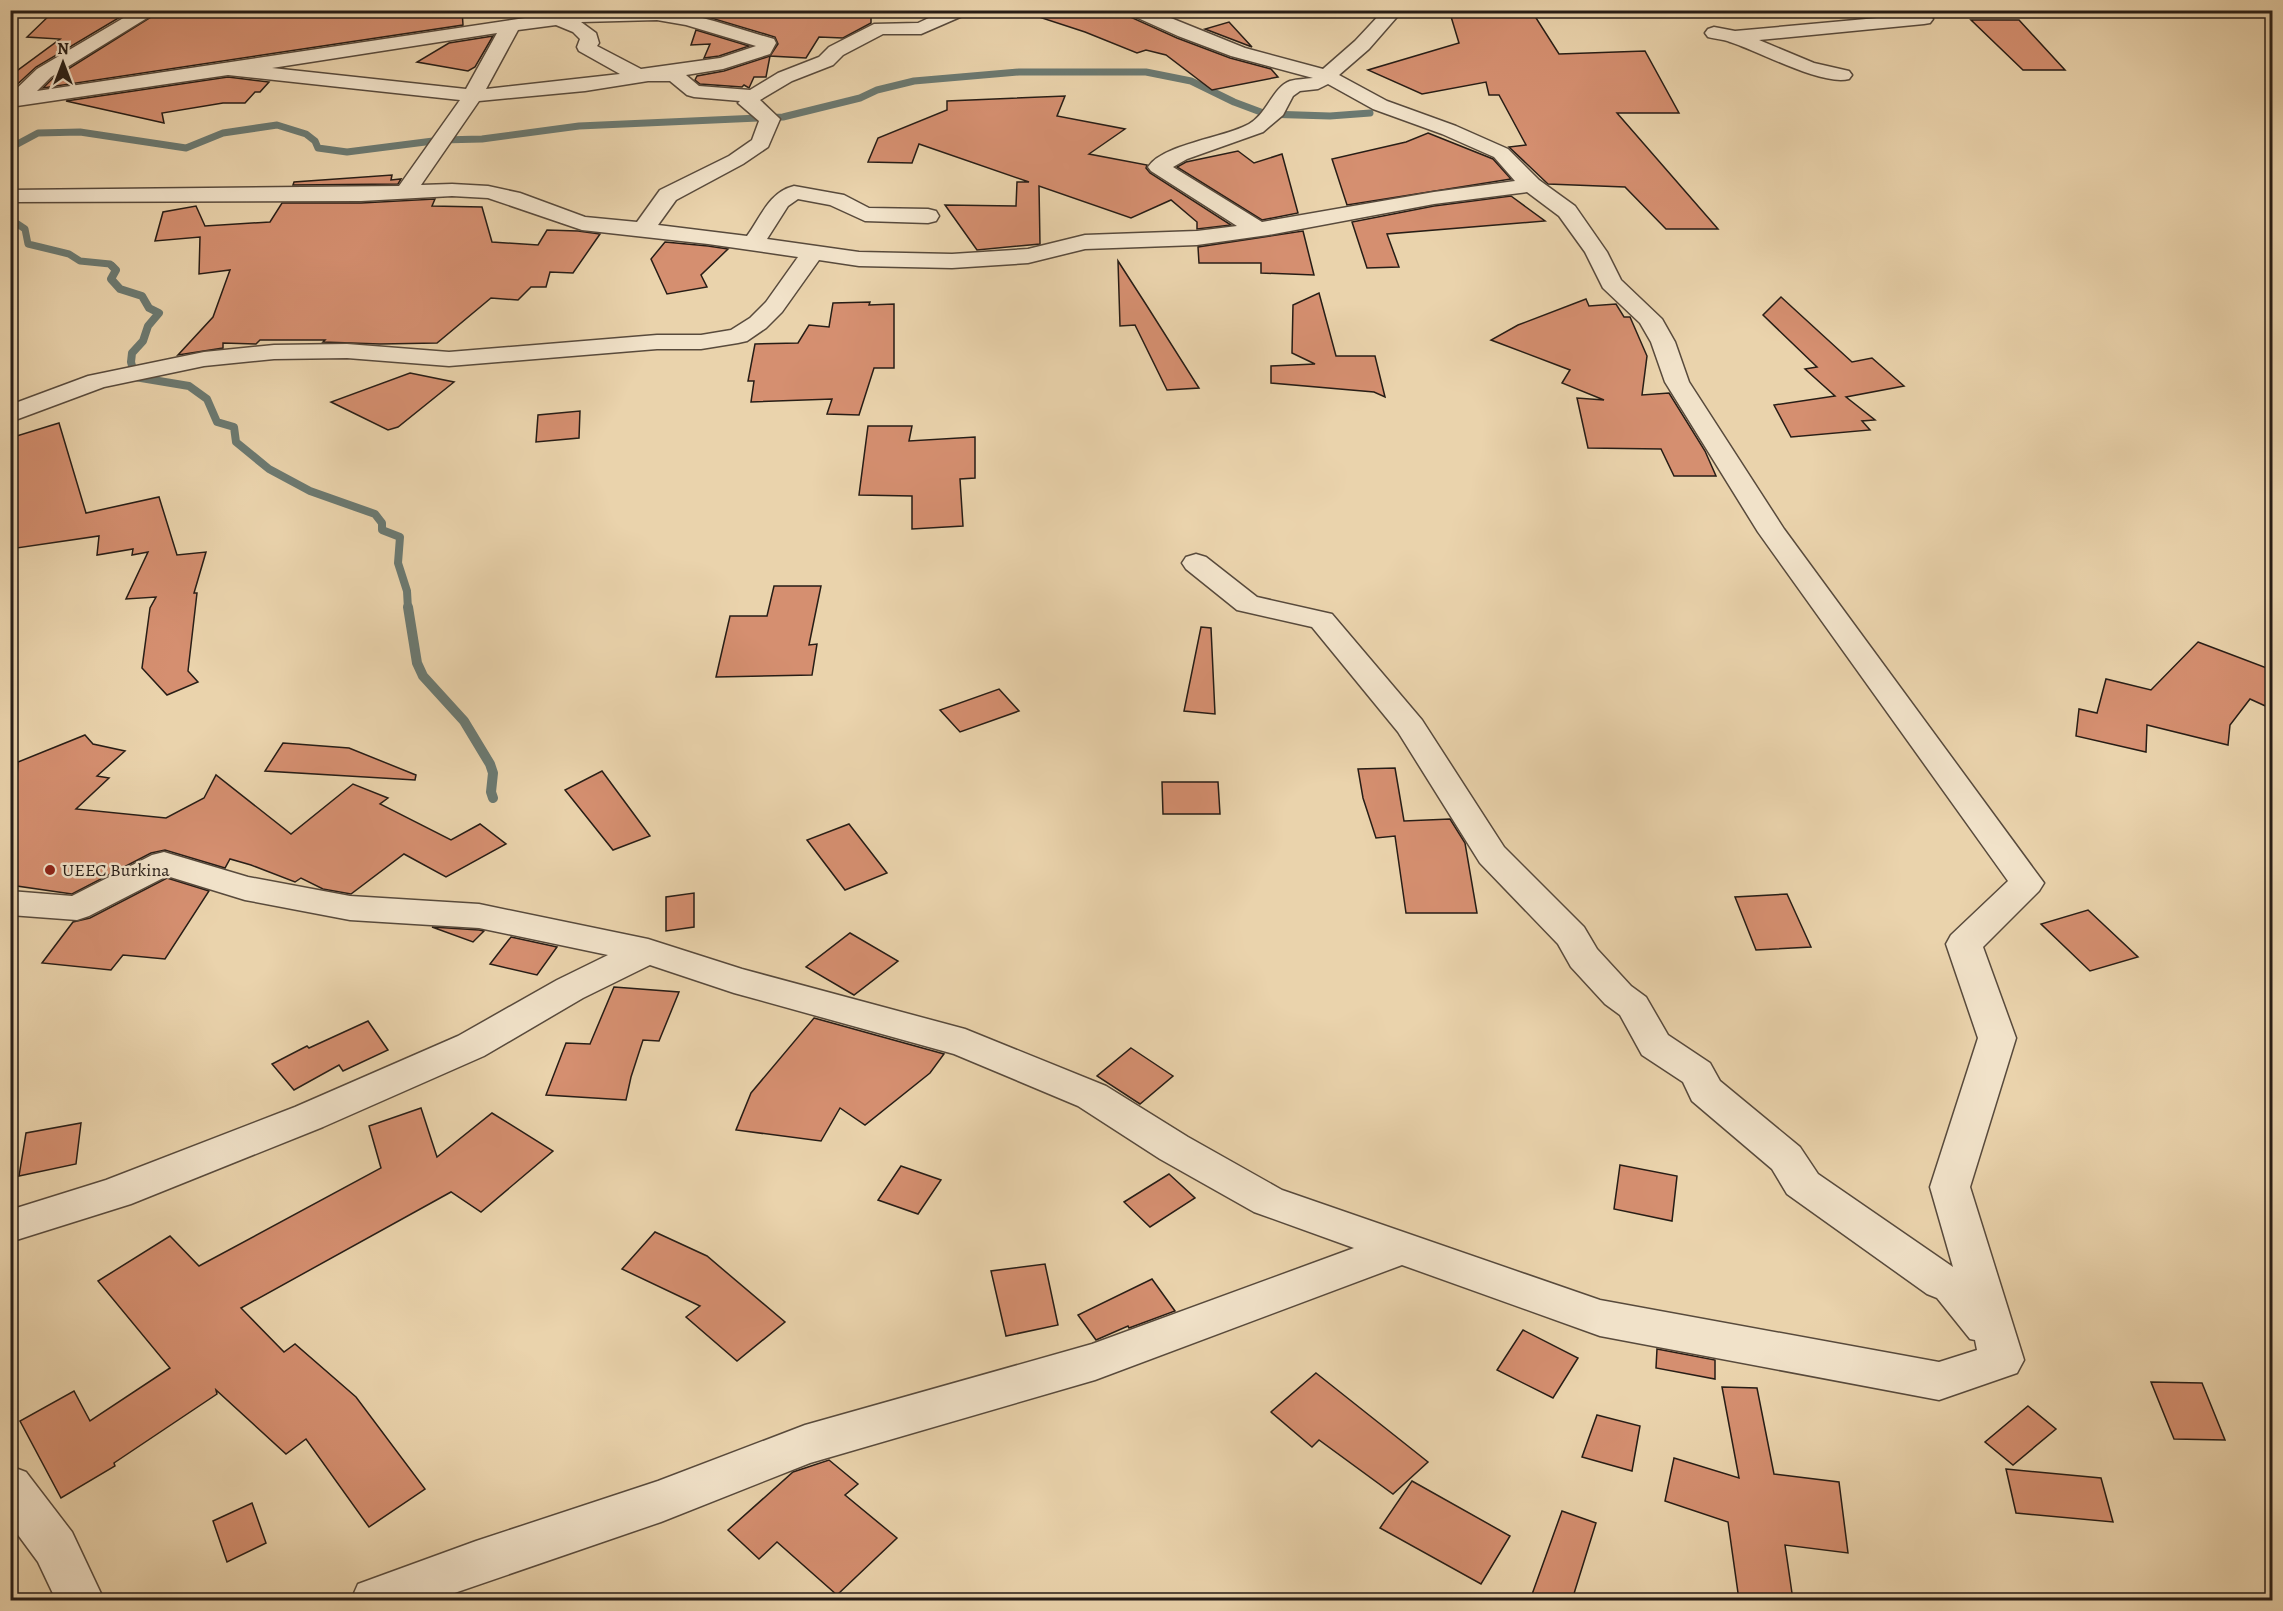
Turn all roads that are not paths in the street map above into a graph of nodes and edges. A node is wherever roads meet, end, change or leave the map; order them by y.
1 (151, 10) edge
2 (961, 10) edge
3 (1135, 10) edge
4 (1394, 10) edge
5 (1915, 10) edge
6 (534, 16) edge
7 (558, 19) junction
8 (511, 25) junction
9 (1714, 33) dead end
10 (1736, 37) junction
11 (228, 69) junction
12 (637, 75) junction
13 (1325, 75) junction
14 (1842, 75) dead end
15 (472, 96) junction
16 (753, 96) junction
17 (14, 100) edge
18 (1531, 185) junction
19 (406, 192) junction
20 (13, 196) edge
21 (928, 216) dead end
22 (1257, 230) junction
23 (642, 231) junction
24 (753, 243) junction
25 (813, 252) junction
26 (10, 414) edge
27 (1196, 562) dead end
28 (10, 903) edge
29 (648, 951) junction
30 (10, 1226) edge
31 (1401, 1248) junction
32 (2002, 1360) junction
33 (10, 1486) edge
34 (80, 1600) edge
35 (375, 1600) edge

1 - 17 street
2 - 16 street
3 - 13 street
4 - 13 street
5 - 10 street
6 - 7 street
6 - 8 street
7 - 12 street
7 - 12 street
8 - 11 street
8 - 15 street
9 - 10 street
10 - 14 street
11 - 15 street
11 - 17 street
12 - 15 street
12 - 16 street
13 - 18 street
13 - 22 street
15 - 19 street
16 - 23 street
18 - 22 street
18 - 32 street
19 - 20 street
19 - 23 street
21 - 24 street
22 - 25 street
23 - 24 street
24 - 25 street
25 - 26 street
27 - 32 street
28 - 29 street
29 - 30 street
29 - 31 street
31 - 32 street
31 - 35 street
33 - 34 street

